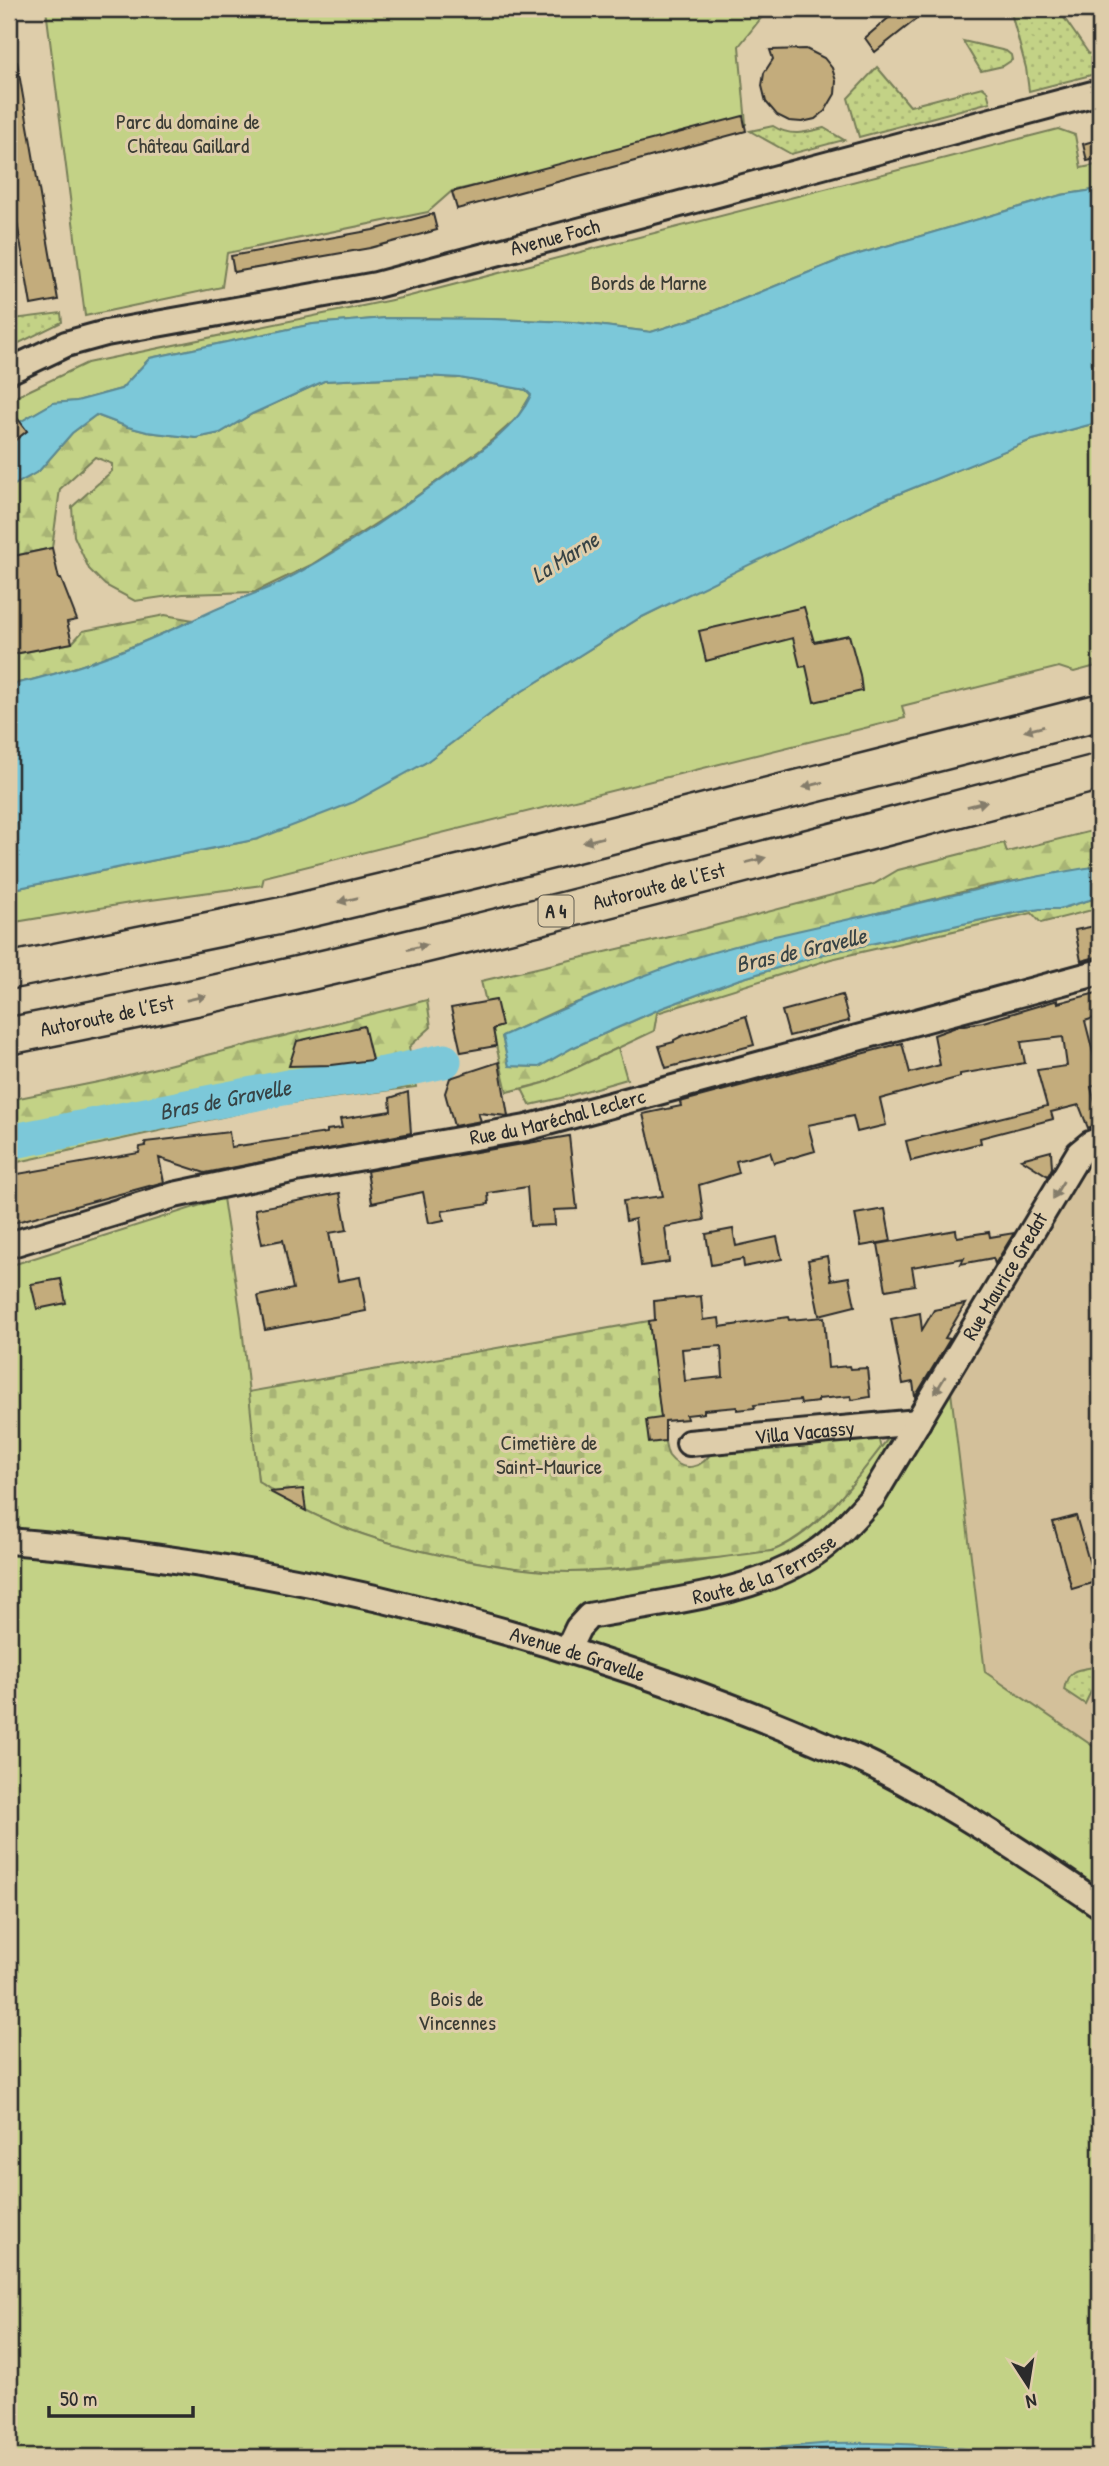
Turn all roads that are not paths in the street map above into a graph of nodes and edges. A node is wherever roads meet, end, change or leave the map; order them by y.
1 (1100, 92) edge
2 (9, 371) edge
3 (1100, 712) edge
4 (1100, 772) edge
5 (13, 968) edge
6 (1100, 972) edge
7 (9, 1036) edge
8 (1100, 1140) edge
9 (9, 1245) edge
10 (918, 1422) junction
11 (688, 1443) dead end
12 (9, 1541) edge
13 (568, 1649) junction
14 (1100, 1905) edge

1 - 2 street, Avenue Foch
3 -> 5 highway
7 -> 4 highway, Autoroute de l’Est / A 4
6 - 9 street, Rue du Maréchal Leclerc
8 -> 10 street, Rue Maurice Gredat
10 - 11 street, Villa Vacassy
10 - 13 street, Route de la Terrasse
12 - 13 street, Avenue de Gravelle
13 - 14 street, Avenue de Gravelle

